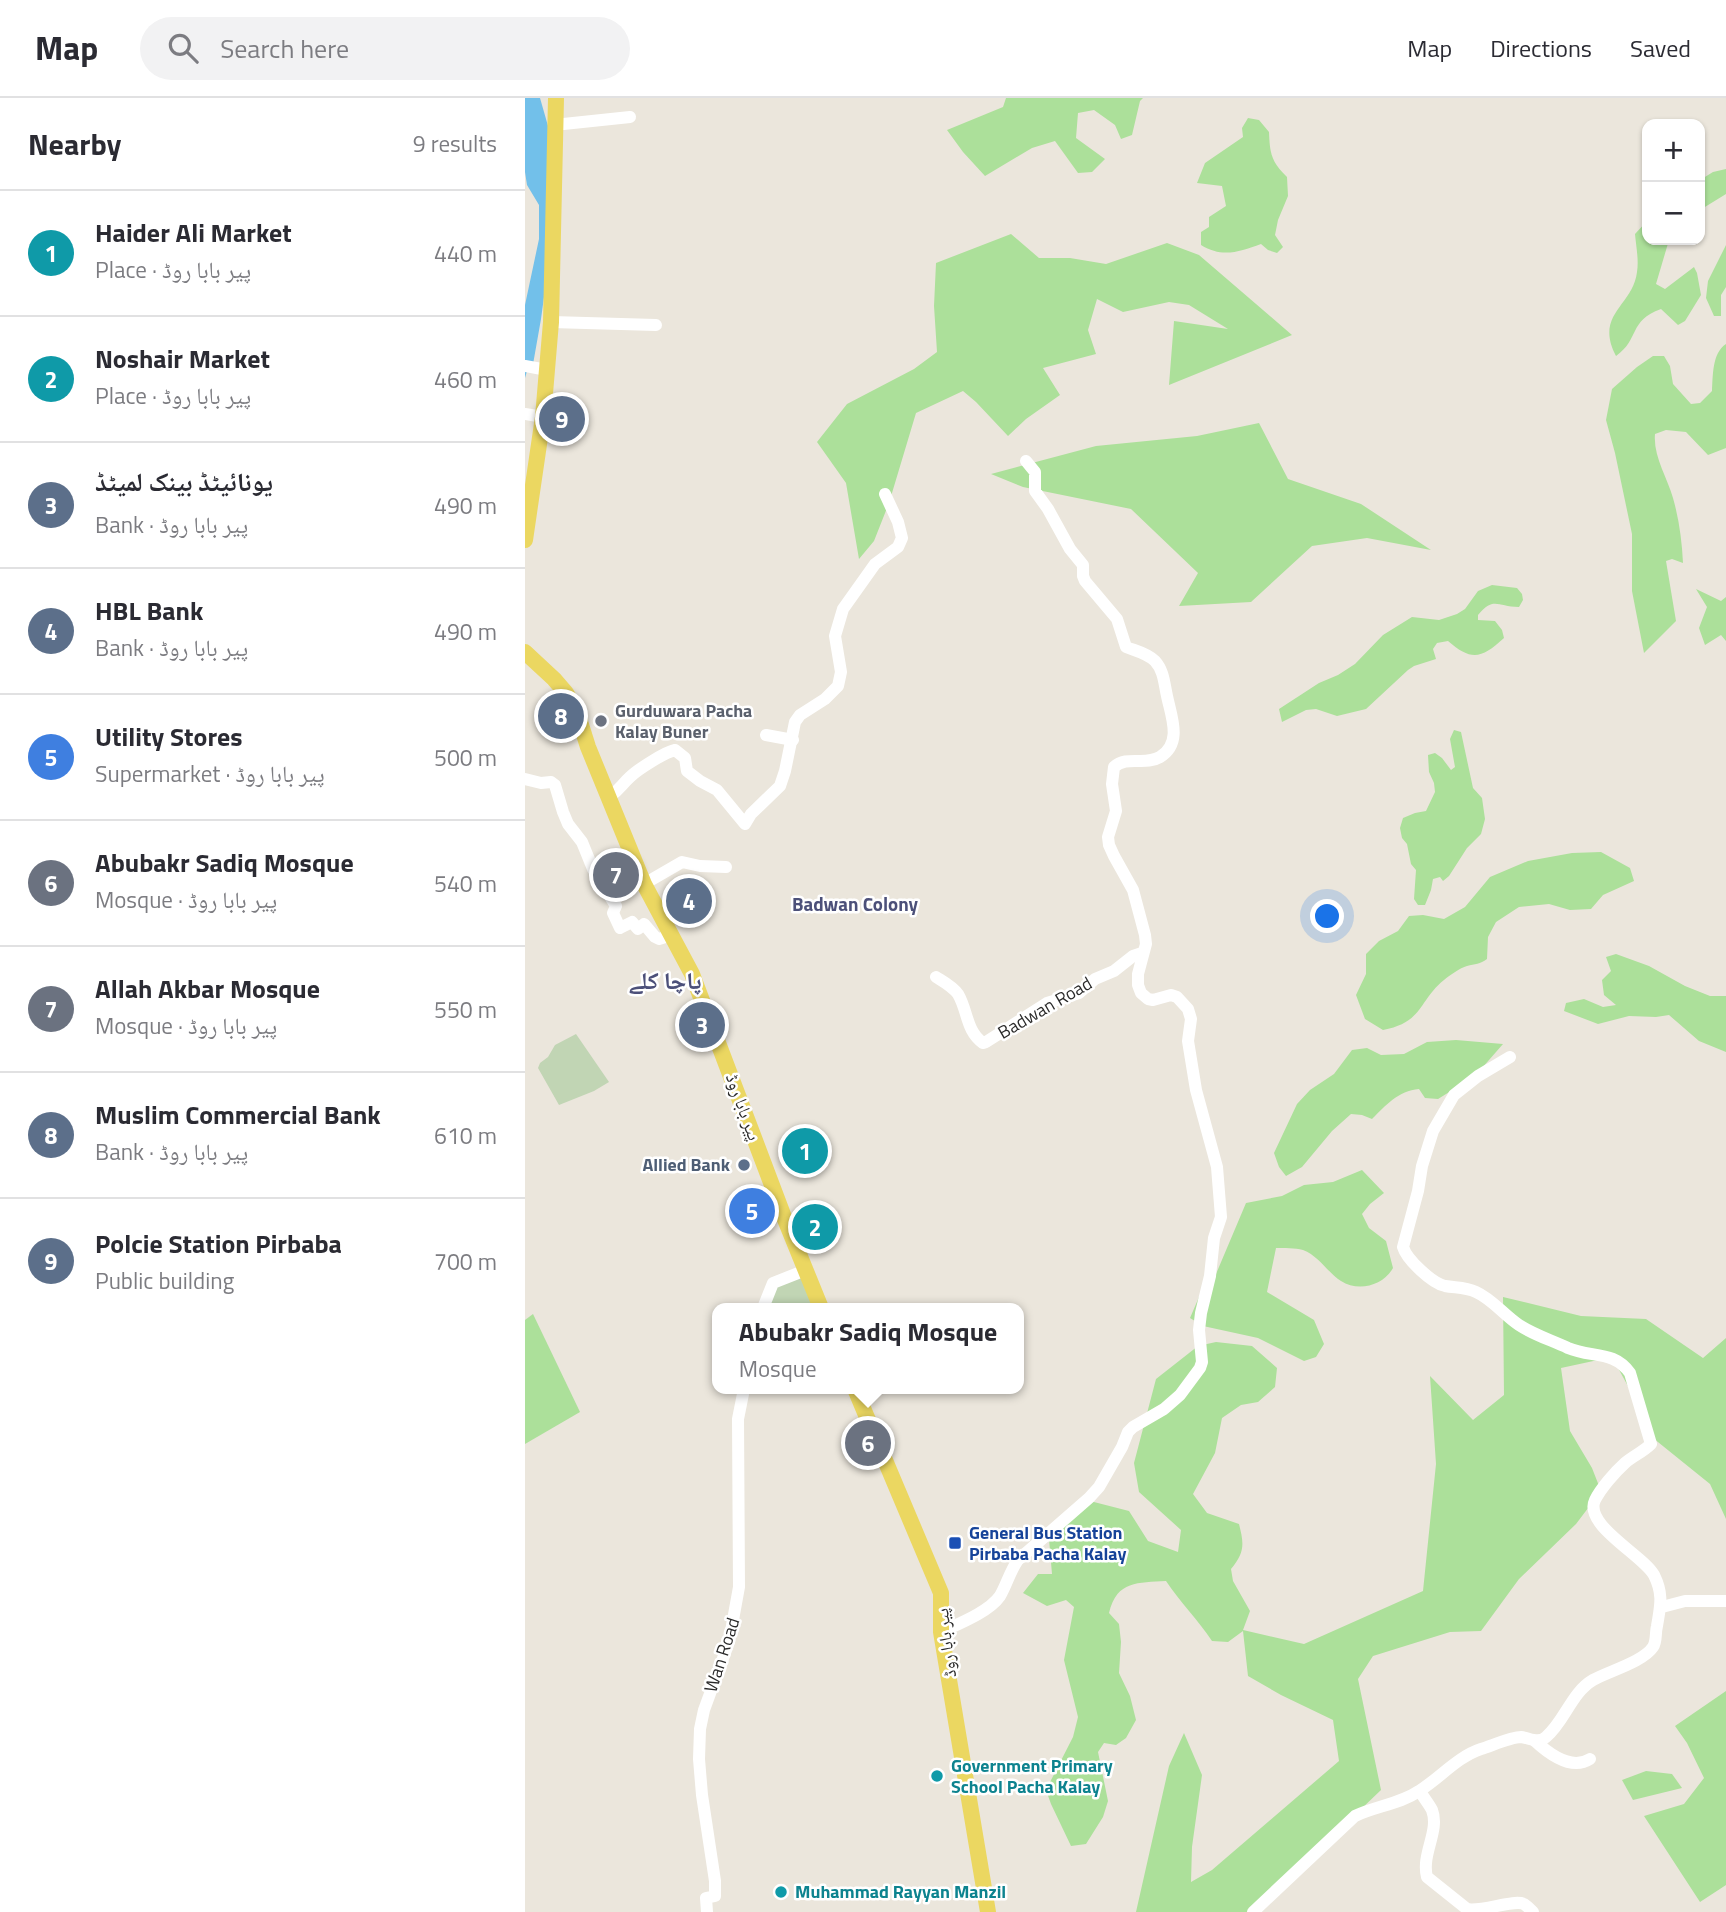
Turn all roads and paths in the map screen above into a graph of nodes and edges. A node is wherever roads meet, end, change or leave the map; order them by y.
1 (556, 98) edge
2 (630, 117) dead end
3 (554, 125) junction
4 (551, 322) junction
5 (656, 325) dead end
6 (525, 366) edge
7 (547, 370) junction
8 (525, 414) edge
9 (543, 417) junction
10 (1026, 461) dead end
11 (885, 494) dead end
12 (525, 540) edge
13 (525, 652) edge
14 (766, 735) dead end
15 (793, 740) junction
16 (525, 779) edge
17 (608, 797) junction
18 (726, 867) dead end
19 (644, 884) junction
20 (672, 935) junction
21 (1142, 953) junction
22 (936, 977) dead end
23 (1510, 1057) dead end
24 (806, 1270) junction
25 (765, 1303) edge
26 (819, 1303) edge
27 (743, 1394) edge
28 (857, 1394) edge
29 (1726, 1601) edge
30 (1662, 1607) junction
31 (941, 1632) junction
32 (1535, 1741) junction
33 (1590, 1759) dead end
34 (1420, 1791) junction
35 (708, 1912) edge
36 (988, 1912) edge
37 (1253, 1912) edge
38 (1532, 1912) edge

1 - 3 main road
2 - 3 street
3 - 4 main road
4 - 5 street
4 - 7 main road
6 - 7 street
7 - 9 main road
8 - 9 street
9 - 12 main road
10 - 21 street
11 - 15 street
13 - 17 main road, پیر بابا روڈ
14 - 15 street
15 - 17 street
16 - 20 street
17 - 19 main road, پیر بابا روڈ
18 - 19 street
19 - 20 main road, پیر بابا روڈ
20 - 24 main road, پیر بابا روڈ
21 - 22 street, Badwan Road
21 - 31 street
23 - 30 street
24 - 25 street
24 - 26 main road, پیر بابا روڈ
27 - 35 street, Wan Road
28 - 31 main road, پیر بابا روڈ
29 - 30 street
30 - 32 street
31 - 36 main road, پیر بابا روڈ
32 - 33 street
32 - 34 street
34 - 37 street
34 - 38 street

